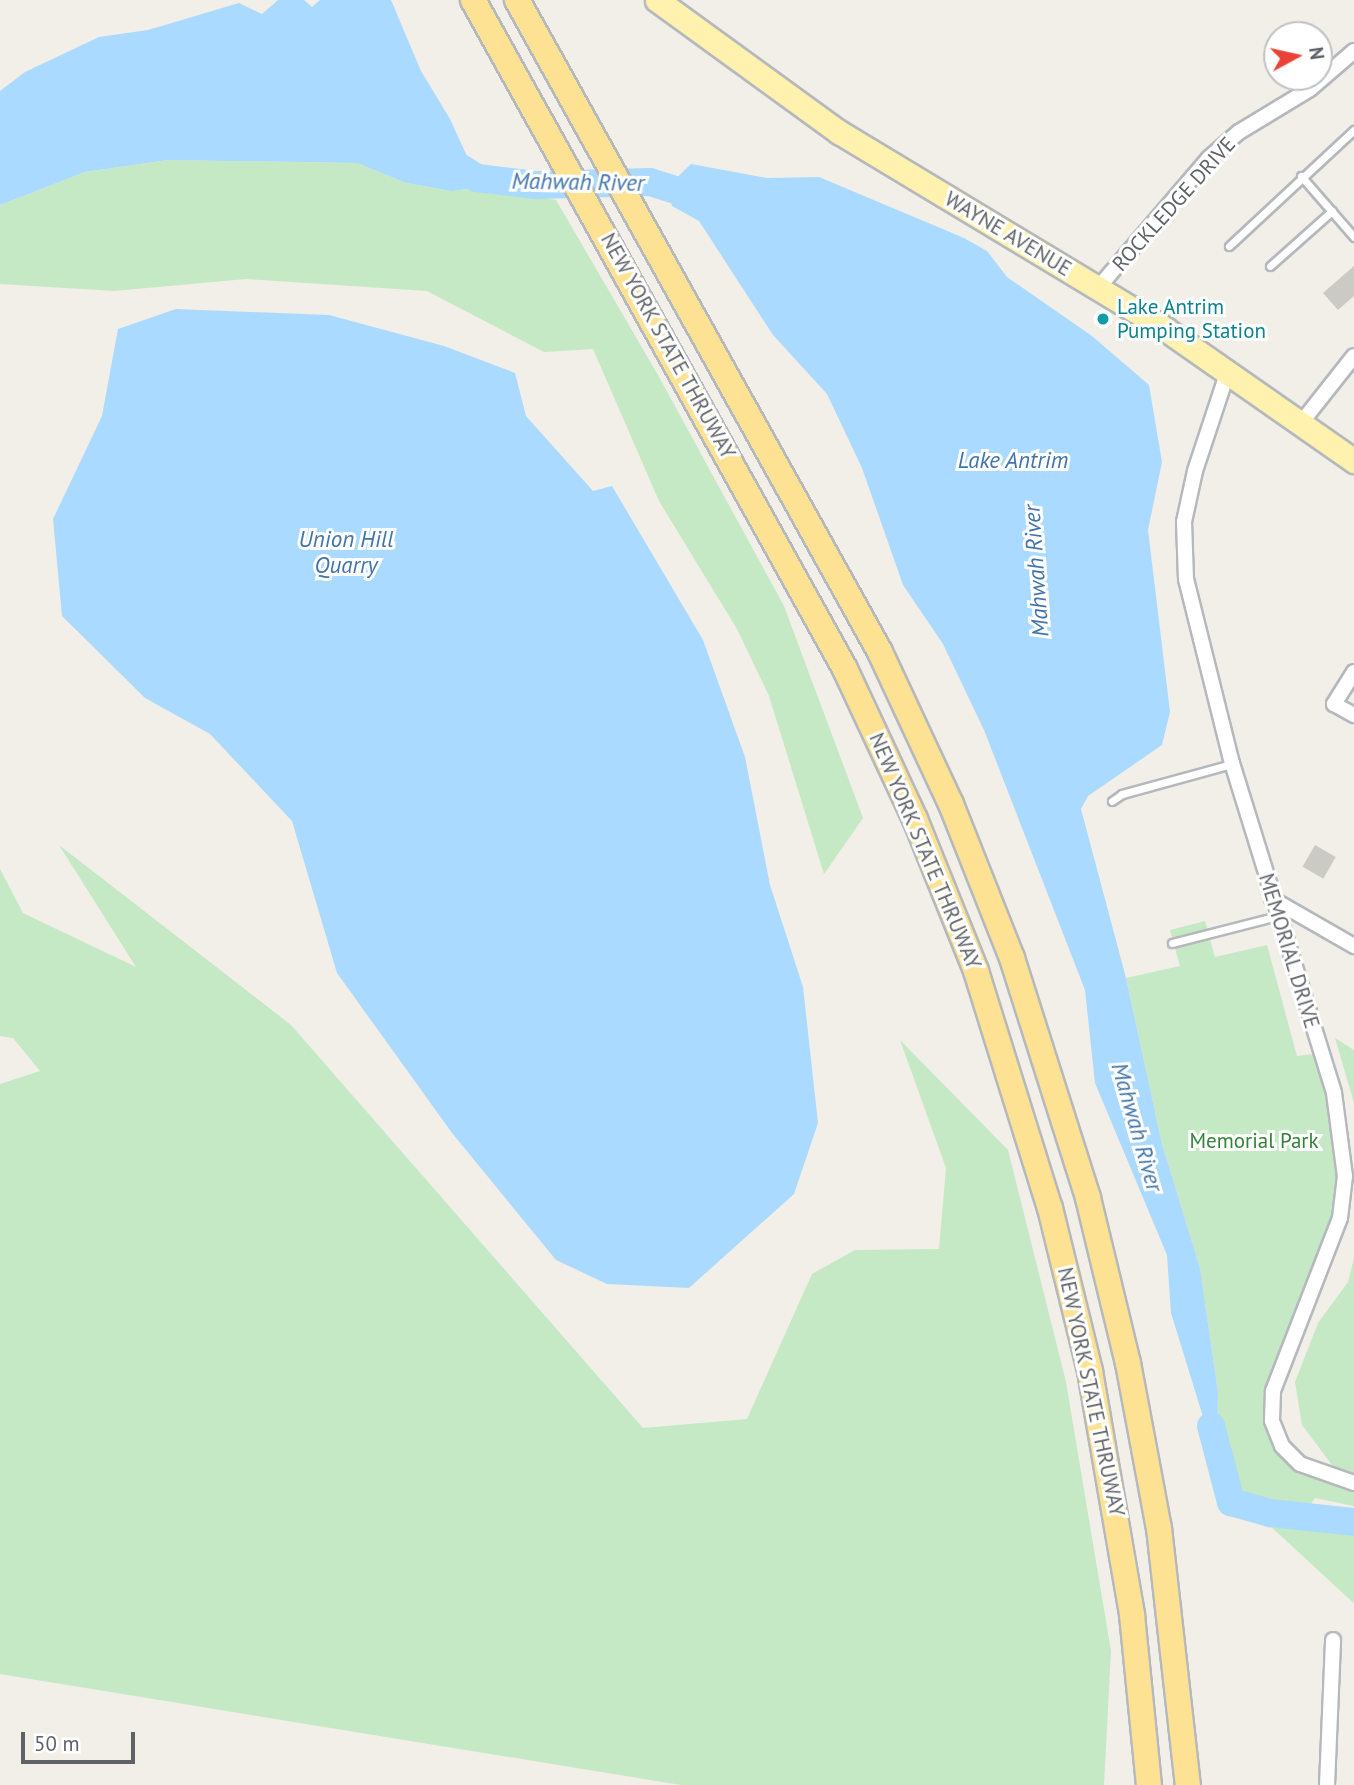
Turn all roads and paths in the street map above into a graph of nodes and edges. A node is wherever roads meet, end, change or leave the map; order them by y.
1 (473, 0) edge
2 (517, 0) edge
3 (659, 2) edge
4 (1354, 51) edge
5 (1354, 130) edge
6 (1301, 176) junction
7 (1332, 211) junction
8 (1354, 237) edge
9 (1229, 246) dead end
10 (1270, 266) dead end
11 (1098, 288) junction
12 (1354, 356) edge
13 (1228, 371) junction
14 (1301, 423) junction
15 (1354, 461) edge
16 (1354, 672) edge
17 (1354, 715) edge
18 (1232, 763) junction
19 (1112, 801) dead end
20 (1272, 899) junction
21 (1278, 916) junction
22 (1172, 943) dead end
23 (1354, 946) edge
24 (1354, 1483) edge
25 (1333, 1640) dead end
26 (1149, 1785) edge
27 (1188, 1785) edge
28 (1327, 1785) edge

1 - 26 highway, NEW YORK STATE THRUWAY
2 - 27 highway, NEW YORK STATE THRUWAY
3 - 11 main road, WAYNE AVENUE
4 - 11 street, ROCKLEDGE DRIVE
5 - 6 lane
6 - 7 lane
6 - 9 lane
7 - 8 lane
7 - 10 lane
11 - 13 main road, WAYNE AVENUE
12 - 14 street
13 - 14 main road, WAYNE AVENUE
13 - 18 street, MEMORIAL DRIVE
14 - 15 main road, WAYNE AVENUE
16 - 17 street
18 - 19 lane
18 - 20 street, MEMORIAL DRIVE
20 - 21 street, MEMORIAL DRIVE
20 - 23 street
21 - 22 lane
21 - 24 street, MEMORIAL DRIVE
25 - 28 street

